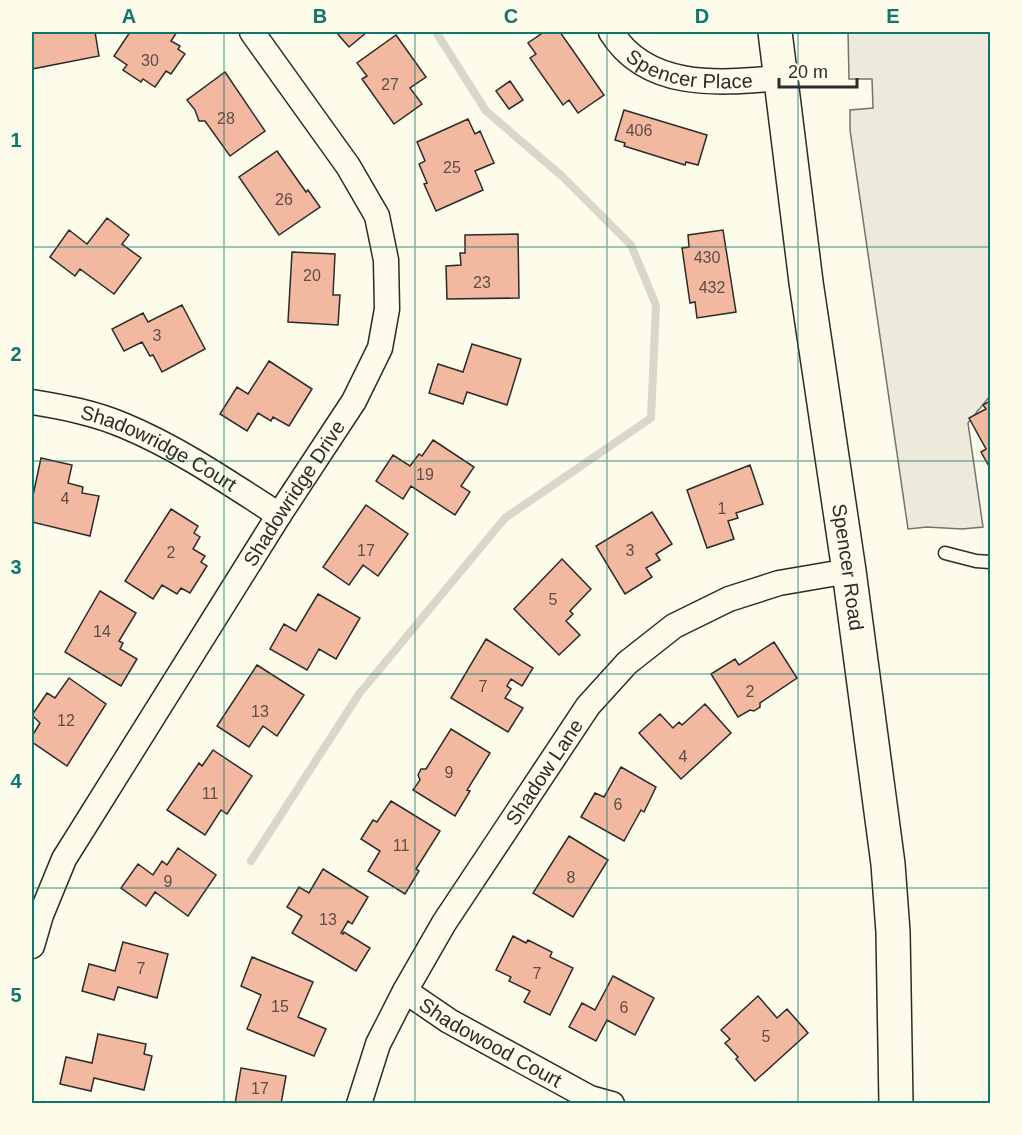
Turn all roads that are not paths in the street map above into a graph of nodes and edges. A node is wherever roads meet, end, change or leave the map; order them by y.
1 (252, 32) edge
2 (611, 32) edge
3 (775, 32) edge
4 (781, 78) junction
5 (32, 402) edge
6 (279, 515) junction
7 (945, 553) dead end
8 (990, 562) edge
9 (849, 571) junction
10 (36, 914) edge
11 (32, 946) edge
12 (405, 991) junction
13 (359, 1104) edge
14 (612, 1104) edge
15 (896, 1104) edge

1 - 6 street, Shadowridge Drive
2 - 4 street, Spencer Place
3 - 4 main road, Spencer Road
4 - 9 main road, Spencer Road
5 - 6 street, Shadowridge Court
6 - 10 street, Shadowridge Drive
7 - 8 lane
9 - 12 street, Shadow Lane
9 - 15 main road, Spencer Road
10 - 11 street, Shadowridge Drive
12 - 13 street, Shadow Lane
12 - 14 street, Shadowood Court

